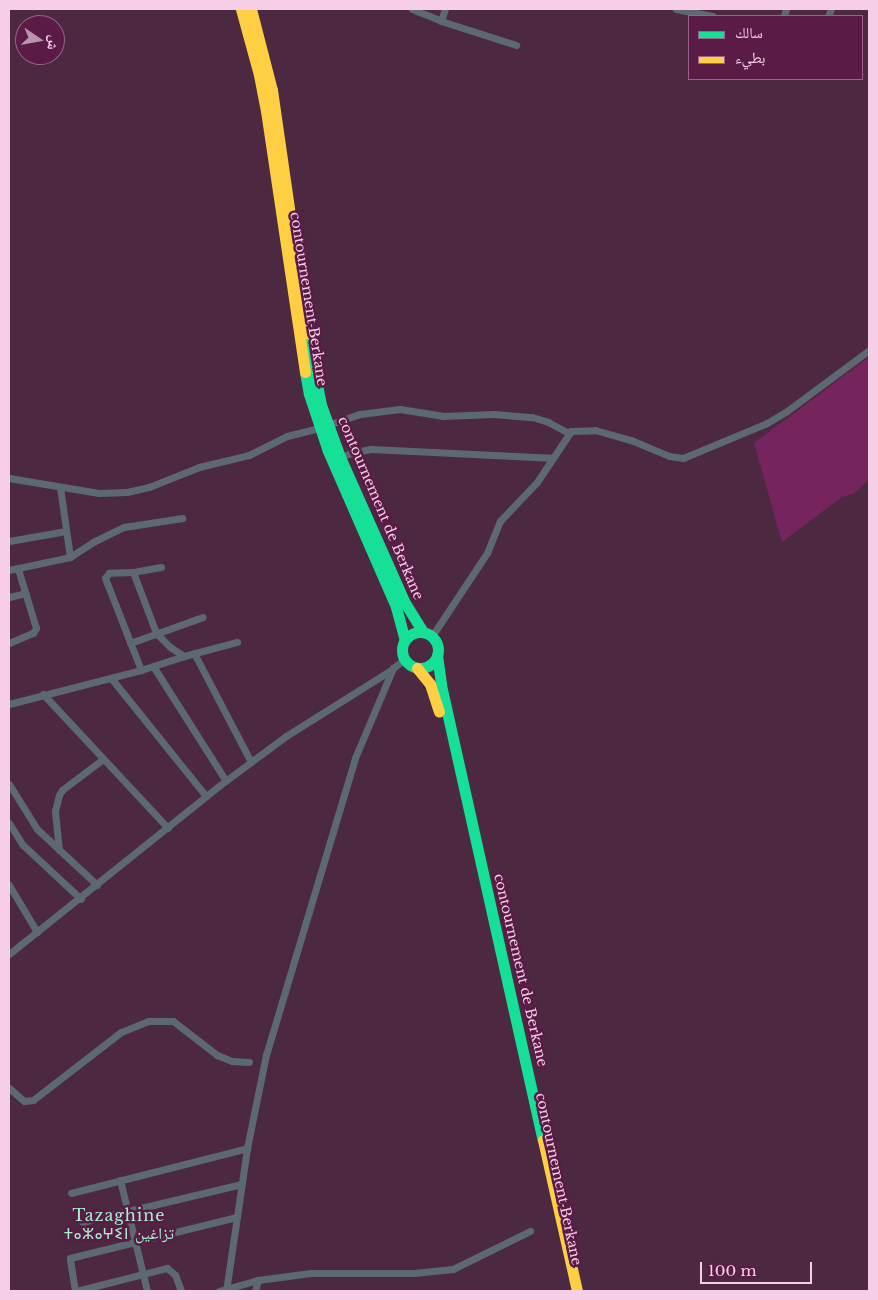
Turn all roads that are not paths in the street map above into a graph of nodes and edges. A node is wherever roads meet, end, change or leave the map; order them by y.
1 (241, 9) edge
2 (251, 9) edge
3 (412, 9) edge
4 (445, 9) edge
5 (676, 9) edge
6 (707, 15) edge
7 (441, 21) junction
8 (516, 45) dead end
9 (869, 350) edge
10 (323, 427) junction
11 (569, 433) junction
12 (340, 457) junction
13 (552, 458) junction
14 (9, 478) edge
15 (60, 487) junction
16 (182, 518) dead end
17 (66, 531) junction
18 (9, 541) edge
19 (70, 557) junction
20 (160, 567) dead end
21 (18, 569) junction
22 (9, 570) edge
23 (133, 572) junction
24 (26, 593) junction
25 (9, 597) edge
26 (203, 618) dead end
27 (156, 633) junction
28 (428, 634) junction
29 (405, 640) junction
30 (237, 642) dead end
31 (130, 643) junction
32 (9, 644) edge
33 (194, 653) junction
34 (437, 655) junction
35 (184, 656) junction
36 (405, 659) junction
37 (153, 666) junction
38 (394, 668) junction
39 (417, 668) junction
40 (141, 670) junction
41 (111, 678) junction
42 (43, 694) junction
43 (9, 704) edge
44 (103, 759) junction
45 (252, 762) junction
46 (226, 781) junction
47 (9, 784) edge
48 (206, 796) junction
49 (9, 824) edge
50 (168, 828) junction
51 (59, 850) junction
52 (9, 885) edge
53 (97, 885) junction
54 (81, 899) junction
55 (36, 932) junction
56 (10, 952) edge
57 (249, 1062) dead end
58 (9, 1088) edge
59 (247, 1148) junction
60 (120, 1180) junction
61 (242, 1184) junction
62 (70, 1194) dead end
63 (127, 1211) junction
64 (237, 1217) junction
65 (82, 1222) dead end
66 (530, 1230) dead end
67 (134, 1242) junction
68 (142, 1273) junction
69 (258, 1280) junction
70 (227, 1290) edge
71 (75, 1291) edge
72 (147, 1291) edge
73 (181, 1291) edge
74 (219, 1291) edge
75 (255, 1291) edge
76 (568, 1291) edge
77 (577, 1291) edge

1 - 10 highway, contournement Berkane
2 - 10 highway, contournement de Berkane
3 - 7 street
4 - 7 street
5 - 6 street
7 - 8 street
9 - 11 street
10 - 11 street
10 - 12 highway, contournement de Berkane
10 - 15 street
10 - 29 highway, contournement Berkane
11 - 13 street
12 - 13 street
12 - 28 highway, contournement de Berkane
13 - 28 street
14 - 15 street
15 - 17 street
16 - 19 street
17 - 18 street
17 - 19 street
19 - 21 street
20 - 23 street
21 - 22 street
21 - 24 street
23 - 27 street
23 - 31 street
24 - 25 street
24 - 32 street
26 - 27 street
27 - 31 street
27 - 35 street
28 - 29 highway
28 - 34 highway
29 - 36 highway
30 - 33 street
31 - 40 street
33 - 35 street
33 - 45 street
34 - 39 highway
34 - 77 highway, contournement de Berkane
35 - 37 street
36 - 38 street
36 - 39 highway
37 - 40 street
37 - 46 street
38 - 45 street
38 - 59 street
39 - 76 highway, contournement Berkane
40 - 41 street
41 - 42 street
41 - 48 street
42 - 43 street
42 - 44 street
44 - 50 street
44 - 51 street
45 - 46 street
46 - 48 street
47 - 51 street
48 - 50 street
49 - 54 street
50 - 53 street
51 - 53 street
52 - 55 street
53 - 54 street
54 - 55 street
55 - 56 street
57 - 58 street
59 - 60 street
59 - 61 street
60 - 62 street
60 - 63 street
61 - 63 street
61 - 64 street
63 - 65 street
63 - 67 street
64 - 67 street
64 - 70 street
66 - 69 street
67 - 68 street
67 - 71 street
68 - 71 street
68 - 72 street
68 - 73 street
69 - 70 street
69 - 75 street
70 - 74 street

